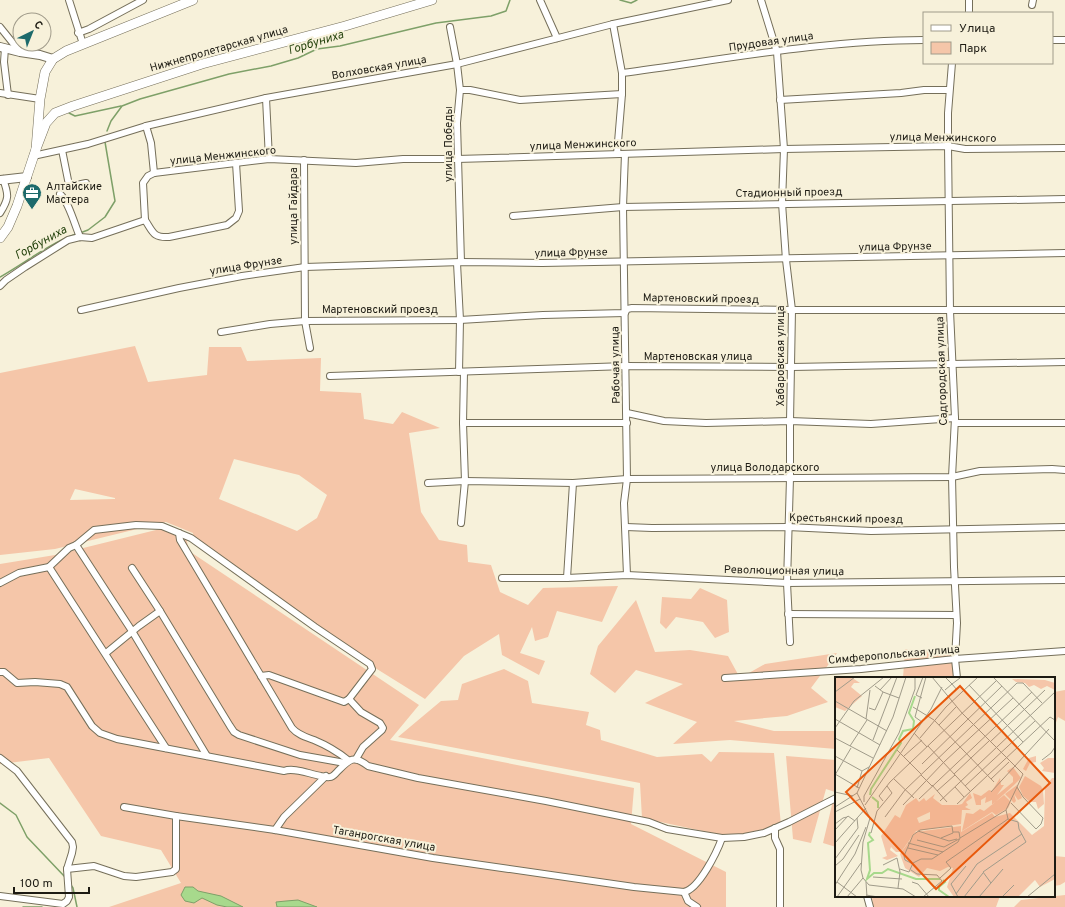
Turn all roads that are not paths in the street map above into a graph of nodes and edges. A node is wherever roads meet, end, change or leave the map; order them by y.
1 (69, 0) edge
2 (143, 0) edge
3 (193, 0) edge
4 (432, 0) edge
5 (540, 0) edge
6 (728, 0) edge
7 (761, 0) edge
8 (970, 0) edge
9 (709, 2) edge
10 (969, 12) edge
11 (613, 24) junction
12 (0, 27) edge
13 (450, 28) dead end
14 (89, 29) junction
15 (78, 33) junction
16 (557, 38) junction
17 (94, 39) junction
18 (923, 40) edge
19 (1053, 40) edge
20 (1065, 40) edge
21 (12, 42) edge
22 (83, 44) junction
23 (3, 48) edge
24 (20, 52) edge
25 (777, 52) junction
26 (53, 59) junction
27 (457, 64) junction
28 (952, 64) edge
29 (622, 74) junction
30 (460, 90) junction
31 (949, 90) junction
32 (0, 93) edge
33 (622, 94) junction
34 (8, 95) junction
35 (266, 98) junction
36 (40, 99) junction
37 (780, 100) junction
38 (146, 126) junction
39 (948, 146) junction
40 (1065, 148) edge
41 (784, 149) junction
42 (62, 150) junction
43 (35, 153) junction
44 (617, 154) junction
45 (625, 154) junction
46 (269, 159) junction
47 (304, 160) junction
48 (457, 160) junction
49 (236, 163) junction
50 (154, 173) junction
51 (27, 177) junction
52 (2, 180) edge
53 (86, 183) dead end
54 (60, 194) dead end
55 (1065, 199) edge
56 (949, 201) junction
57 (782, 203) junction
58 (623, 207) junction
59 (0, 213) edge
60 (513, 216) dead end
61 (145, 220) junction
62 (0, 238) edge
63 (80, 238) junction
64 (1065, 253) edge
65 (950, 255) junction
66 (786, 260) junction
67 (624, 262) junction
68 (459, 263) junction
69 (305, 267) junction
70 (0, 286) edge
71 (81, 310) dead end
72 (792, 310) junction
73 (1065, 310) edge
74 (950, 311) junction
75 (625, 313) junction
76 (460, 320) junction
77 (305, 321) junction
78 (221, 332) dead end
79 (310, 348) dead end
80 (1065, 362) edge
81 (953, 365) junction
82 (626, 366) junction
83 (792, 367) junction
84 (462, 372) junction
85 (330, 376) dead end
86 (627, 413) junction
87 (955, 420) junction
88 (790, 421) junction
89 (463, 423) junction
90 (627, 423) junction
91 (1065, 423) edge
92 (1065, 470) edge
93 (952, 477) junction
94 (790, 478) junction
95 (627, 479) junction
96 (465, 481) junction
97 (428, 483) dead end
98 (573, 483) junction
99 (461, 524) dead end
100 (626, 527) junction
101 (788, 527) junction
102 (1065, 527) edge
103 (953, 529) junction
104 (179, 533) junction
105 (76, 545) junction
106 (49, 567) junction
107 (132, 568) dead end
108 (627, 575) junction
109 (502, 578) dead end
110 (567, 578) junction
111 (1065, 580) edge
112 (955, 581) junction
113 (0, 583) edge
114 (787, 583) junction
115 (160, 611) junction
116 (788, 614) junction
117 (956, 615) junction
118 (132, 631) junction
119 (790, 642) dead end
120 (1065, 650) edge
121 (106, 653) junction
122 (955, 659) junction
123 (0, 672) edge
124 (261, 676) junction
125 (957, 677) edge
126 (725, 678) dead end
127 (349, 699) junction
128 (166, 748) junction
129 (207, 756) junction
130 (0, 758) edge
131 (356, 759) junction
132 (347, 762) junction
133 (326, 776) junction
134 (835, 798) edge
135 (124, 806) dead end
136 (176, 816) junction
137 (775, 828) junction
138 (275, 830) junction
139 (722, 838) junction
140 (67, 869) junction
141 (684, 892) junction
142 (0, 896) edge
143 (867, 897) edge
144 (697, 907) edge
145 (780, 907) edge
146 (870, 907) edge

1 - 15 street
2 - 14 street
3 - 17 main road
4 - 43 main road, Нижнепролетарская улица
5 - 16 street
6 - 9 street, Волховская улица
7 - 25 street, Хабаровская улица
8 - 10 street
9 - 11 street, Волховская улица
11 - 16 street, Волховская улица
11 - 29 street
12 - 21 street
13 - 27 street, улица Победы
14 - 15 street
14 - 17 street
15 - 22 street
16 - 27 street, Волховская улица
17 - 22 main road
18 - 25 street, Прудовая улица
19 - 20 street
22 - 26 main road
23 - 34 street
24 - 26 street
25 - 29 street, Прудовая улица
25 - 37 street, Хабаровская улица
26 - 36 main road
27 - 30 street, улица Победы
27 - 35 street, Волховская улица
28 - 31 street, Садгородская улица
29 - 33 street
30 - 33 street
30 - 48 street, улица Победы
31 - 37 street
31 - 39 street, Садгородская улица
32 - 34 street
33 - 44 street
34 - 36 street
35 - 38 street, Волховская улица
35 - 46 street
36 - 43 main road
37 - 41 street, Хабаровская улица
38 - 42 street, Волховская улица
38 - 50 street
39 - 40 street, улица Менжинского
39 - 41 street, улица Менжинского
39 - 56 street, Садгородская улица
41 - 45 street, улица Менжинского
41 - 57 street, Хабаровская улица
42 - 43 street, Волховская улица
42 - 53 street
43 - 51 main road
44 - 45 street, улица Менжинского
44 - 48 street, улица Менжинского
45 - 58 street, Рабочая улица
46 - 47 street, улица Менжинского
46 - 49 street, улица Менжинского
47 - 48 street, улица Менжинского
47 - 69 street, улица Гайдара
48 - 68 street, улица Победы
49 - 50 street, улица Менжинского
49 - 61 street
50 - 61 street
51 - 52 street
51 - 62 main road
52 - 59 street
54 - 63 street
55 - 56 street, Стадионный проезд
56 - 57 street, Стадионный проезд
56 - 65 street, Садгородская улица
57 - 58 street, Стадионный проезд
57 - 66 street, Хабаровская улица
58 - 60 street, Стадионный проезд
58 - 67 street, Рабочая улица
61 - 63 street
63 - 70 street
64 - 65 street, улица Фрунзе
65 - 66 street, улица Фрунзе
65 - 74 street, Садгородская улица
66 - 67 street, улица Фрунзе
66 - 72 street, Хабаровская улица
67 - 68 street, улица Фрунзе
67 - 75 street, Рабочая улица
68 - 69 street, улица Фрунзе
68 - 76 street, улица Победы
69 - 71 street, улица Фрунзе
69 - 77 street, улица Гайдара
72 - 74 street, Мартеновский проезд
72 - 75 street, Мартеновский проезд
72 - 83 street, Хабаровская улица
73 - 74 street, Мартеновский проезд
74 - 81 street, Садгородская улица
75 - 76 street, Мартеновский проезд
75 - 82 street, Рабочая улица
76 - 77 street, Мартеновский проезд
76 - 84 street, улица Победы
77 - 78 street, Мартеновский проезд
77 - 79 street, улица Гайдара
80 - 81 street, Мартеновская улица
81 - 83 street, Мартеновская улица
81 - 87 street, Садгородская улица
82 - 83 street, Мартеновская улица
82 - 84 street, Мартеновская улица
82 - 86 street, Рабочая улица
83 - 88 street, Хабаровская улица
84 - 85 street, Мартеновская улица
84 - 89 street, улица Победы
86 - 88 street
86 - 90 street, Рабочая улица
87 - 88 street
87 - 91 street
87 - 93 street, Садгородская улица
88 - 94 street, Хабаровская улица
89 - 90 street
89 - 96 street, улица Победы
90 - 95 street, Рабочая улица
92 - 93 street, улица Володарского
93 - 94 street, улица Володарского
93 - 103 street, Садгородская улица
94 - 95 street, улица Володарского
94 - 101 street, Хабаровская улица
95 - 98 street, улица Володарского
95 - 100 street, Рабочая улица
96 - 97 street, улица Володарского
96 - 98 street, улица Володарского
96 - 99 street, улица Победы
98 - 110 street
100 - 101 street, Крестьянский проезд
100 - 108 street, Рабочая улица
101 - 103 street, Крестьянский проезд
101 - 114 street, Хабаровская улица
102 - 103 street, Крестьянский проезд
103 - 112 street, Садгородская улица
104 - 105 street
104 - 124 street
104 - 127 street
105 - 106 street
105 - 118 street
106 - 113 street
106 - 121 street
107 - 115 street
108 - 110 street, Революционная улица
108 - 114 street, Революционная улица
109 - 110 street, Революционная улица
111 - 112 street, Революционная улица
112 - 114 street, Революционная улица
112 - 117 street, Садгородская улица
114 - 116 street, Хабаровская улица
115 - 118 street
115 - 132 street
116 - 117 street
116 - 119 street, Хабаровская улица
117 - 122 street, Садгородская улица
118 - 121 street
118 - 129 street
120 - 122 street, Симферопольская улица
121 - 128 street
122 - 125 street, Садгородская улица
122 - 126 street, Симферопольская улица
123 - 128 street
124 - 127 street
124 - 132 street
127 - 131 street
128 - 129 street
129 - 133 street
130 - 140 street
131 - 132 street
131 - 139 street
132 - 133 street
133 - 138 street
134 - 137 street
135 - 136 street, Таганрогская улица
136 - 138 street, Таганрогская улица
136 - 140 street
137 - 139 street
137 - 145 street
138 - 141 street, Таганрогская улица
139 - 141 street
140 - 142 street
141 - 144 street
143 - 146 street

